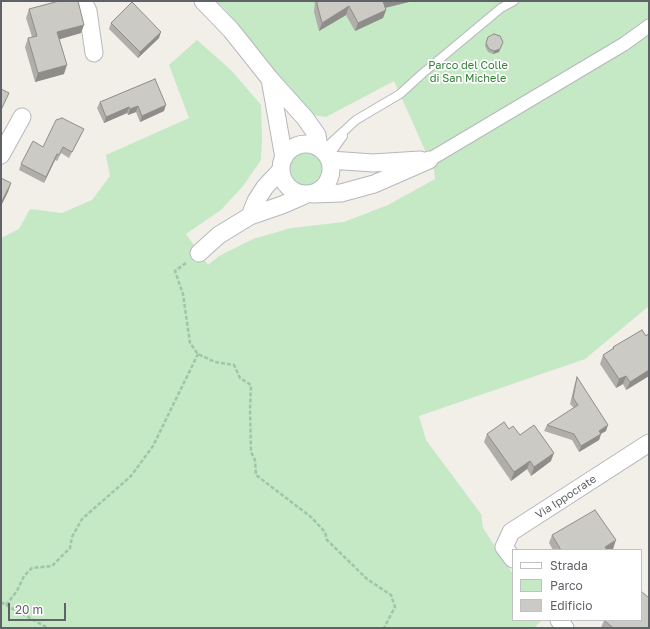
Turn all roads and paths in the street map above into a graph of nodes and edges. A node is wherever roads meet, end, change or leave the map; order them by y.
1 (83, 1) edge
2 (203, 1) edge
3 (514, 1) edge
4 (649, 26) edge
5 (94, 53) dead end
6 (270, 79) junction
7 (22, 117) dead end
8 (1, 154) edge
9 (325, 154) junction
10 (428, 160) junction
11 (282, 164) junction
12 (309, 194) junction
13 (250, 216) junction
14 (199, 253) joint
15 (198, 354) junction
16 (649, 443) edge
17 (642, 456) edge
18 (508, 553) edge
19 (1, 602) edge
20 (6, 605) junction
21 (48, 628) edge
22 (384, 628) edge

1 - 5 street
2 - 6 street
3 - 9 lane
4 - 10 street
6 - 9 street
6 - 11 street
7 - 8 street
9 - 10 street
9 - 11 street
9 - 12 street
10 - 12 street
11 - 12 street
11 - 13 street
12 - 13 street
13 - 14 street
14 - 15 path
15 - 20 path
15 - 22 path
16 - 17 street, Via Ippocrate
17 - 18 street, Via Ippocrate
19 - 20 path
20 - 21 path

